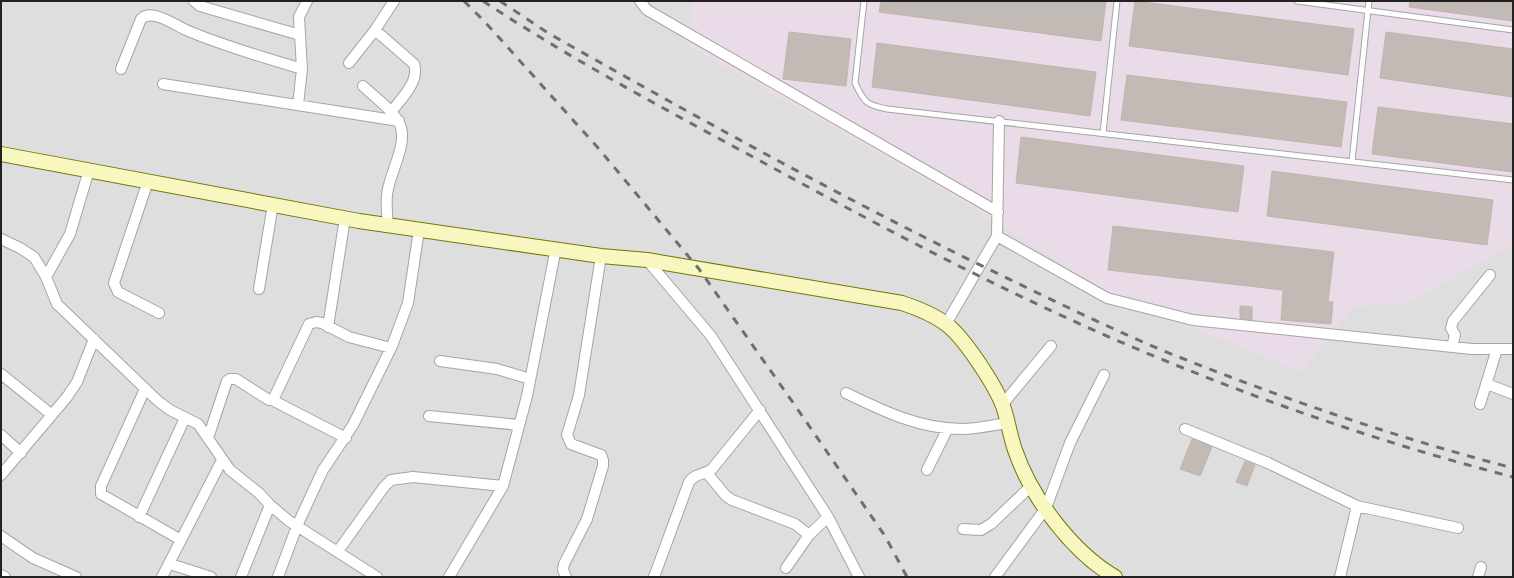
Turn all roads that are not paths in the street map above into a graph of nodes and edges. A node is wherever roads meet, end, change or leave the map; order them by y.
1 (194, 1) edge
2 (307, 1) edge
3 (394, 1) edge
4 (640, 1) edge
5 (864, 1) edge
6 (1117, 1) edge
7 (1296, 1) edge
8 (1369, 1) edge
9 (1369, 11) junction
10 (375, 30) junction
11 (1513, 30) edge
12 (300, 35) junction
13 (349, 63) dead end
14 (121, 69) dead end
15 (302, 69) junction
16 (163, 84) dead end
17 (363, 86) dead end
18 (298, 105) junction
19 (392, 112) junction
20 (399, 121) junction
21 (999, 121) junction
22 (1103, 133) junction
23 (1, 154) edge
24 (1352, 161) junction
25 (89, 170) junction
26 (1513, 180) edge
27 (148, 181) junction
28 (273, 204) junction
29 (998, 212) junction
30 (345, 218) junction
31 (388, 225) junction
32 (419, 230) junction
33 (997, 236) junction
34 (1, 240) edge
35 (556, 248) junction
36 (601, 256) junction
37 (647, 260) junction
38 (1490, 275) dead end
39 (46, 277) junction
40 (258, 289) dead end
41 (159, 313) dead end
42 (946, 324) junction
43 (328, 327) junction
44 (94, 339) junction
45 (1051, 346) dead end
46 (1452, 347) junction
47 (391, 348) junction
48 (1498, 349) junction
49 (1513, 349) edge
50 (440, 361) dead end
51 (1, 374) edge
52 (1104, 375) dead end
53 (530, 379) junction
54 (1487, 384) junction
55 (145, 389) junction
56 (846, 393) dead end
57 (1513, 394) edge
58 (272, 400) junction
59 (1480, 404) dead end
60 (1002, 405) junction
61 (760, 410) junction
62 (52, 415) junction
63 (429, 416) dead end
64 (185, 418) junction
65 (1008, 424) junction
66 (519, 425) junction
67 (948, 428) junction
68 (1185, 429) dead end
69 (1, 435) edge
70 (208, 438) junction
71 (346, 438) junction
72 (21, 452) junction
73 (222, 460) junction
74 (927, 470) dead end
75 (707, 472) junction
76 (1, 475) edge
77 (503, 486) junction
78 (1031, 486) junction
79 (270, 505) junction
80 (1357, 506) junction
81 (1046, 508) junction
82 (139, 517) junction
83 (828, 517) junction
84 (297, 526) junction
85 (963, 528) dead end
86 (1458, 528) dead end
87 (809, 535) junction
88 (1, 536) edge
89 (182, 540) junction
90 (338, 551) junction
91 (170, 564) junction
92 (1481, 567) dead end
93 (786, 568) dead end
94 (1, 574) edge
95 (5, 577) edge
96 (76, 577) edge
97 (162, 577) edge
98 (211, 577) edge
99 (241, 577) edge
100 (278, 577) edge
101 (377, 577) edge
102 (448, 577) edge
103 (566, 577) edge
104 (654, 577) edge
105 (859, 577) edge
106 (995, 577) edge
107 (1115, 577) edge
108 (1340, 577) edge
109 (1478, 577) edge

1 - 12 street
2 - 12 street
3 - 10 street
4 - 29 street
5 - 21 lane
6 - 22 lane
7 - 9 lane
8 - 9 lane
9 - 11 lane
9 - 24 lane
10 - 13 street
10 - 19 street
12 - 15 street
14 - 15 street
15 - 18 street
16 - 18 street
17 - 19 street
18 - 20 street
19 - 20 street
20 - 31 street
21 - 22 lane
21 - 29 street
22 - 24 lane
23 - 25 street
24 - 26 lane
25 - 27 street
25 - 39 street
27 - 28 street
27 - 41 street
28 - 30 street
28 - 40 street
29 - 33 street
30 - 31 street
30 - 43 street
31 - 32 street
32 - 35 street
32 - 47 street
33 - 42 street
33 - 46 street
34 - 39 street
35 - 36 street
35 - 53 street
36 - 37 street
36 - 103 street
37 - 42 street
37 - 61 street
38 - 46 street
39 - 44 street
42 - 60 street
43 - 47 street
43 - 58 street
44 - 55 street
44 - 62 street
45 - 60 street
46 - 48 street
47 - 71 street
48 - 49 street
48 - 54 street
50 - 53 street
51 - 62 street
52 - 81 street
53 - 66 street
54 - 57 street
54 - 59 street
55 - 64 street
55 - 82 street
56 - 67 street
58 - 70 street
58 - 71 street
60 - 65 street
61 - 75 street
61 - 83 street
62 - 72 street
63 - 66 street
64 - 70 street
64 - 82 street
65 - 67 street
65 - 78 street
66 - 77 street
67 - 74 street
68 - 80 street
69 - 72 street
70 - 73 street
71 - 84 street
72 - 76 street
73 - 79 street
73 - 89 street
75 - 87 street
75 - 104 street
77 - 90 street
77 - 102 street
78 - 81 street
78 - 85 street
79 - 84 street
79 - 99 street
80 - 86 street
80 - 108 street
81 - 106 street
81 - 107 street
82 - 89 street
83 - 87 street
83 - 105 street
84 - 90 street
84 - 100 street
87 - 93 street
88 - 96 street
89 - 91 street
90 - 101 street
91 - 97 street
91 - 98 street
92 - 109 street
94 - 95 street

